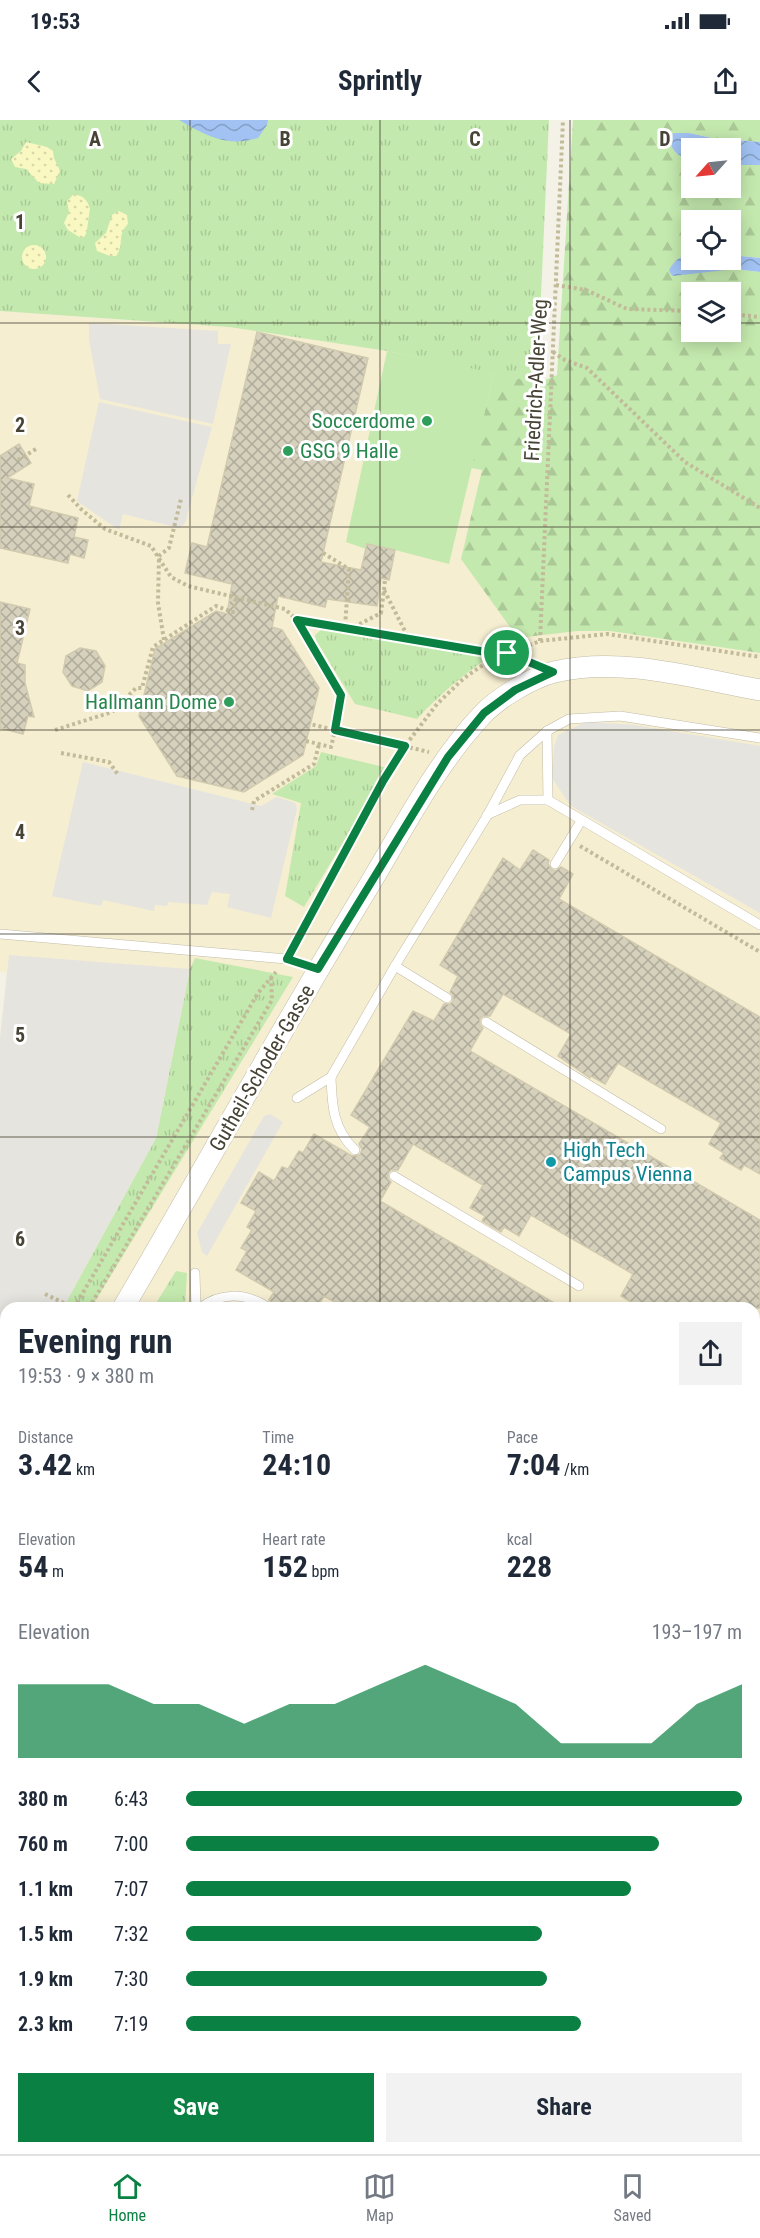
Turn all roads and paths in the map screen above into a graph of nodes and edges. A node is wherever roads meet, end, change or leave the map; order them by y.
1 (563, 120) edge
2 (556, 285) junction
3 (681, 311) edge
4 (741, 315) edge
5 (760, 317) edge
6 (553, 352) junction
7 (36, 449) dead end
8 (18, 460) dead end
9 (68, 495) dead end
10 (181, 499) dead end
11 (760, 508) edge
12 (323, 553) dead end
13 (159, 556) junction
14 (385, 579) dead end
15 (384, 590) junction
16 (236, 598) junction
17 (297, 620) junction
18 (345, 627) junction
19 (353, 628) junction
20 (408, 638) junction
21 (164, 640) junction
22 (540, 641) junction
23 (507, 653) junction
24 (760, 657) edge
25 (553, 672) junction
26 (760, 690) edge
27 (310, 724) dead end
28 (56, 730) dead end
29 (335, 730) junction
30 (547, 731) junction
31 (760, 738) edge
32 (306, 741) dead end
33 (319, 744) junction
34 (405, 746) junction
35 (61, 753) dead end
36 (448, 757) junction
37 (119, 776) dead end
38 (548, 800) junction
39 (252, 810) dead end
40 (487, 816) junction
41 (581, 821) junction
42 (570, 840) junction
43 (555, 864) dead end
44 (760, 925) edge
45 (0, 934) edge
46 (760, 952) edge
47 (287, 959) junction
48 (395, 966) junction
49 (318, 969) junction
50 (271, 978) junction
51 (447, 998) dead end
52 (486, 1022) dead end
53 (332, 1077) junction
54 (297, 1098) dead end
55 (661, 1130) dead end
56 (355, 1150) dead end
57 (394, 1176) dead end
58 (195, 1272) dead end
59 (579, 1286) dead end
60 (45, 1294) dead end
61 (62, 1302) edge
62 (78, 1302) edge
63 (93, 1302) edge
64 (126, 1302) edge
65 (198, 1302) edge
66 (207, 1302) edge
67 (259, 1302) edge

1 - 2 path, Friedrich-Adler-Weg
2 - 3 path
2 - 6 path, Friedrich-Adler-Weg
4 - 5 path
6 - 11 path
6 - 22 path, Friedrich-Adler-Weg
7 - 8 path
9 - 13 path
10 - 13 path
12 - 18 path
13 - 16 path
13 - 21 path
14 - 15 path
15 - 19 path
15 - 20 path
16 - 17 path
16 - 21 path
17 - 18 path
17 - 29 path
18 - 19 path
19 - 20 path
20 - 23 path
21 - 28 path
22 - 23 path
22 - 24 path
23 - 25 path
23 - 34 path
25 - 26 street, Gutheil-Schoder-Gasse
25 - 36 street, Gutheil-Schoder-Gasse
27 - 29 path
29 - 33 path
29 - 34 path
30 - 31 lane
30 - 38 lane
30 - 40 lane
32 - 33 path
33 - 39 path
34 - 36 path
34 - 47 path
35 - 37 path
36 - 49 street, Gutheil-Schoder-Gasse
38 - 40 lane
38 - 41 lane
40 - 48 lane
41 - 42 lane
41 - 44 lane
42 - 43 lane
42 - 46 path
45 - 47 lane
47 - 49 lane
47 - 50 path
48 - 51 lane
48 - 53 lane
49 - 64 street, Gutheil-Schoder-Gasse
50 - 62 path
50 - 63 path
52 - 55 lane
53 - 54 lane
53 - 56 lane
57 - 59 lane
58 - 65 lane
60 - 61 path
66 - 67 lane

